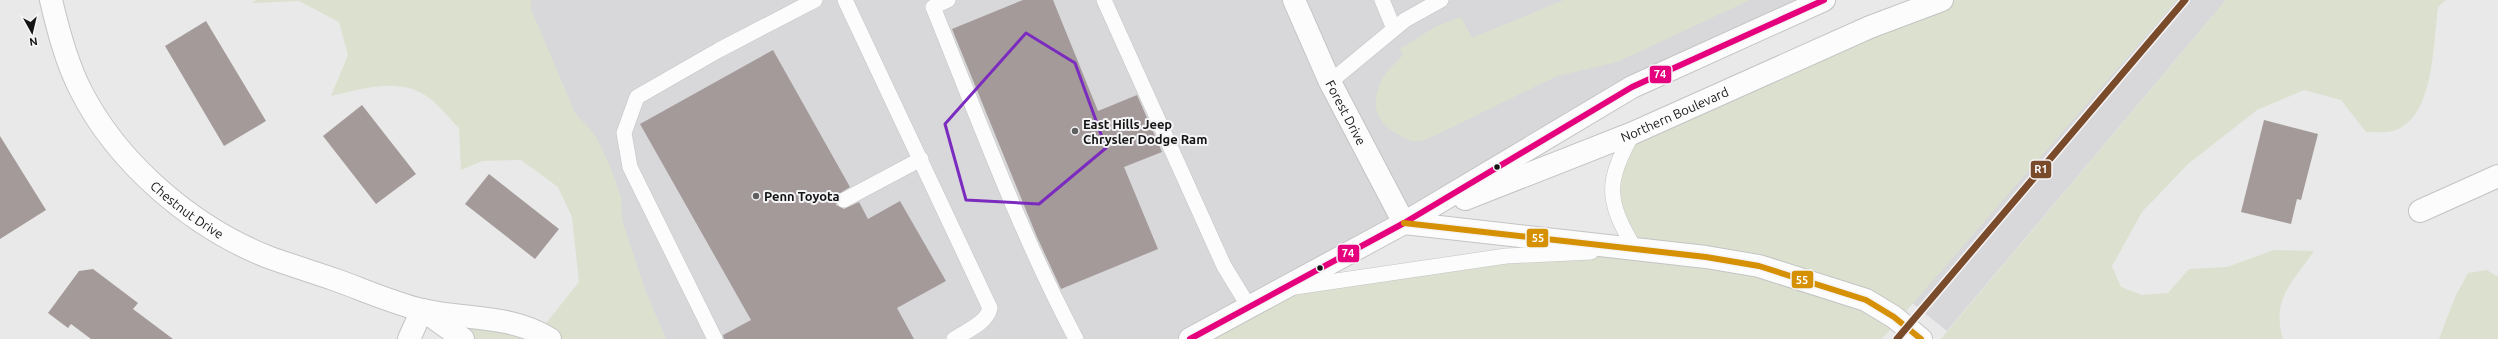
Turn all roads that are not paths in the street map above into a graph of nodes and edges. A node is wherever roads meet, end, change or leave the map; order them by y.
1 (51, 0) edge
2 (815, 0) edge
3 (845, 0) edge
4 (948, 0) edge
5 (1104, 0) edge
6 (1294, 0) edge
7 (1382, 0) edge
8 (1440, 0) edge
9 (1824, 0) edge
10 (1942, 0) edge
11 (1394, 29) junction
12 (1330, 82) junction
13 (1633, 133) junction
14 (921, 159) junction
15 (2498, 176) edge
16 (844, 200) dead end
17 (2420, 211) dead end
18 (1404, 223) junction
19 (1635, 249) junction
20 (1282, 289) junction
21 (1249, 307) junction
22 (422, 310) junction
23 (409, 339) edge
24 (463, 339) edge
25 (550, 339) edge
26 (715, 339) edge
27 (954, 339) edge
28 (1076, 339) edge
29 (1190, 339) edge
30 (1921, 339) edge

1 - 22 street, Chestnut Drive
2 - 26 lane
3 - 14 lane
4 - 28 lane
5 - 21 lane
6 - 12 street, Forest Drive
7 - 11 lane
8 - 11 lane
9 - 18 street, Northern Boulevard
10 - 13 street, Northern Boulevard
11 - 12 lane
12 - 18 street, Forest Drive
13 - 18 street, Northern Boulevard
13 - 19 lane
14 - 16 lane
14 - 27 lane
15 - 17 street
18 - 19 street
18 - 20 street, Northern Boulevard
19 - 20 lane
19 - 30 street
20 - 21 street, Northern Boulevard
21 - 29 street, Northern Boulevard
22 - 23 street
22 - 24 street, Chestnut Drive
22 - 25 street, Chestnut Drive

